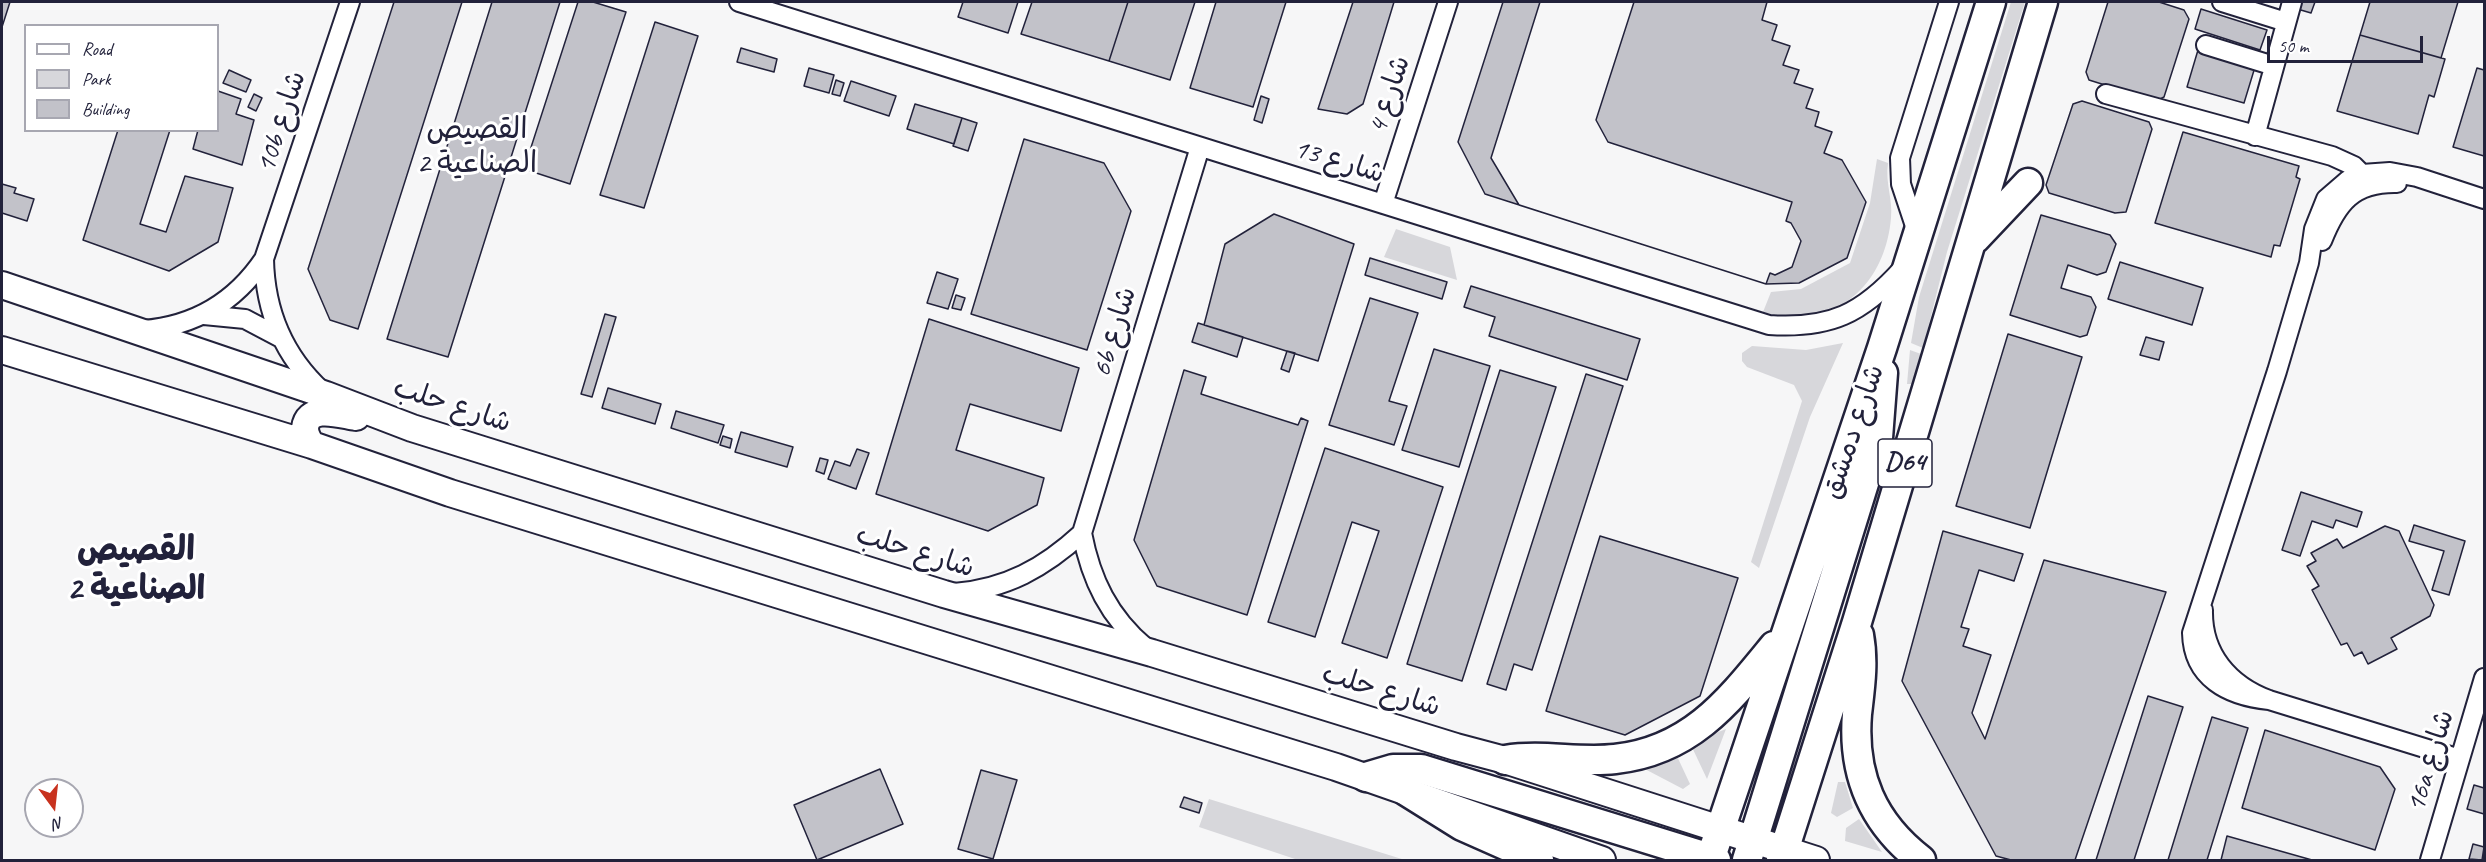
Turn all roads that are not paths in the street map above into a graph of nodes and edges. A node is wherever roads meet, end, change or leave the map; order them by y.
1 (350, 2) edge
2 (739, 2) edge
3 (1448, 2) edge
4 (1949, 2) edge
5 (1991, 2) edge
6 (2043, 2) edge
7 (2222, 2) edge
8 (2292, 2) edge
9 (2286, 22) junction
10 (2206, 45) dead end
11 (2274, 66) junction
12 (2106, 94) dead end
13 (2255, 136) junction
14 (1200, 147) junction
15 (2362, 174) junction
16 (2430, 182) junction
17 (2028, 183) dead end
18 (2484, 199) edge
19 (1383, 204) junction
20 (1918, 235) junction
21 (1971, 243) junction
22 (264, 259) junction
23 (1908, 262) junction
24 (2309, 263) junction
25 (2, 285) edge
26 (204, 315) junction
27 (138, 331) junction
28 (281, 338) junction
29 (1882, 348) junction
30 (2, 350) edge
31 (326, 395) junction
32 (412, 428) junction
33 (312, 446) junction
34 (1082, 533) junction
35 (944, 594) junction
36 (1857, 622) junction
37 (1786, 630) junction
38 (1152, 653) junction
39 (2484, 678) edge
40 (2460, 759) junction
41 (1505, 760) junction
42 (1366, 777) junction
43 (1406, 791) junction
44 (1720, 829) junction
45 (1750, 850) edge
46 (1782, 855) edge
47 (1712, 860) edge
48 (1539, 861) edge
49 (1602, 861) edge
50 (1816, 861) edge
51 (1921, 861) edge
52 (2430, 861) edge

1 - 22 street, 10b شارع
2 - 14 street, شارع 13
3 - 19 street, شارع 4
4 - 20 street
5 - 20 main road, شارع دمشق / D64
6 - 21 main road, شارع دمشق / D64
7 - 9 street
8 - 9 street
9 - 11 street
10 - 11 street
11 - 13 street
12 - 13 street
13 - 15 street
14 - 19 street, شارع 13
14 - 34 street, 6b شارع
15 - 16 street
15 - 24 street
16 - 18 street
16 - 24 street
17 - 21 main road
19 - 23 street, شارع 13
20 - 23 main road, شارع دمشق / D64
21 - 36 main road, شارع دمشق / D64
22 - 26 street, 10b شارع
22 - 28 street, 10b شارع
23 - 29 main road, شارع دمشق / D64
24 - 40 street
25 - 27 street, شارع حلب
26 - 27 street, 10b شارع
26 - 28 street
27 - 31 street, شارع حلب
28 - 31 street, 10b شارع
29 - 37 main road, شارع دمشق / D64
29 - 45 main road
30 - 33 street
31 - 32 street, شارع حلب
32 - 33 street
32 - 35 street, شارع حلب
33 - 42 street
34 - 35 street
34 - 38 street, 6b شارع
35 - 38 street, شارع حلب
36 - 46 main road, شارع دمشق / D64
36 - 51 main road
37 - 41 main road
37 - 44 main road, شارع دمشق / D64
38 - 41 street, شارع حلب
39 - 40 street, 16a شارع
40 - 52 street, 16a شارع
41 - 44 street, شارع حلب
42 - 43 street
42 - 47 main road
43 - 48 main road
43 - 49 street
44 - 45 street, شارع حلب
44 - 47 main road, شارع دمشق / D64
45 - 46 street, شارع حلب
46 - 50 street, شارع حلب

